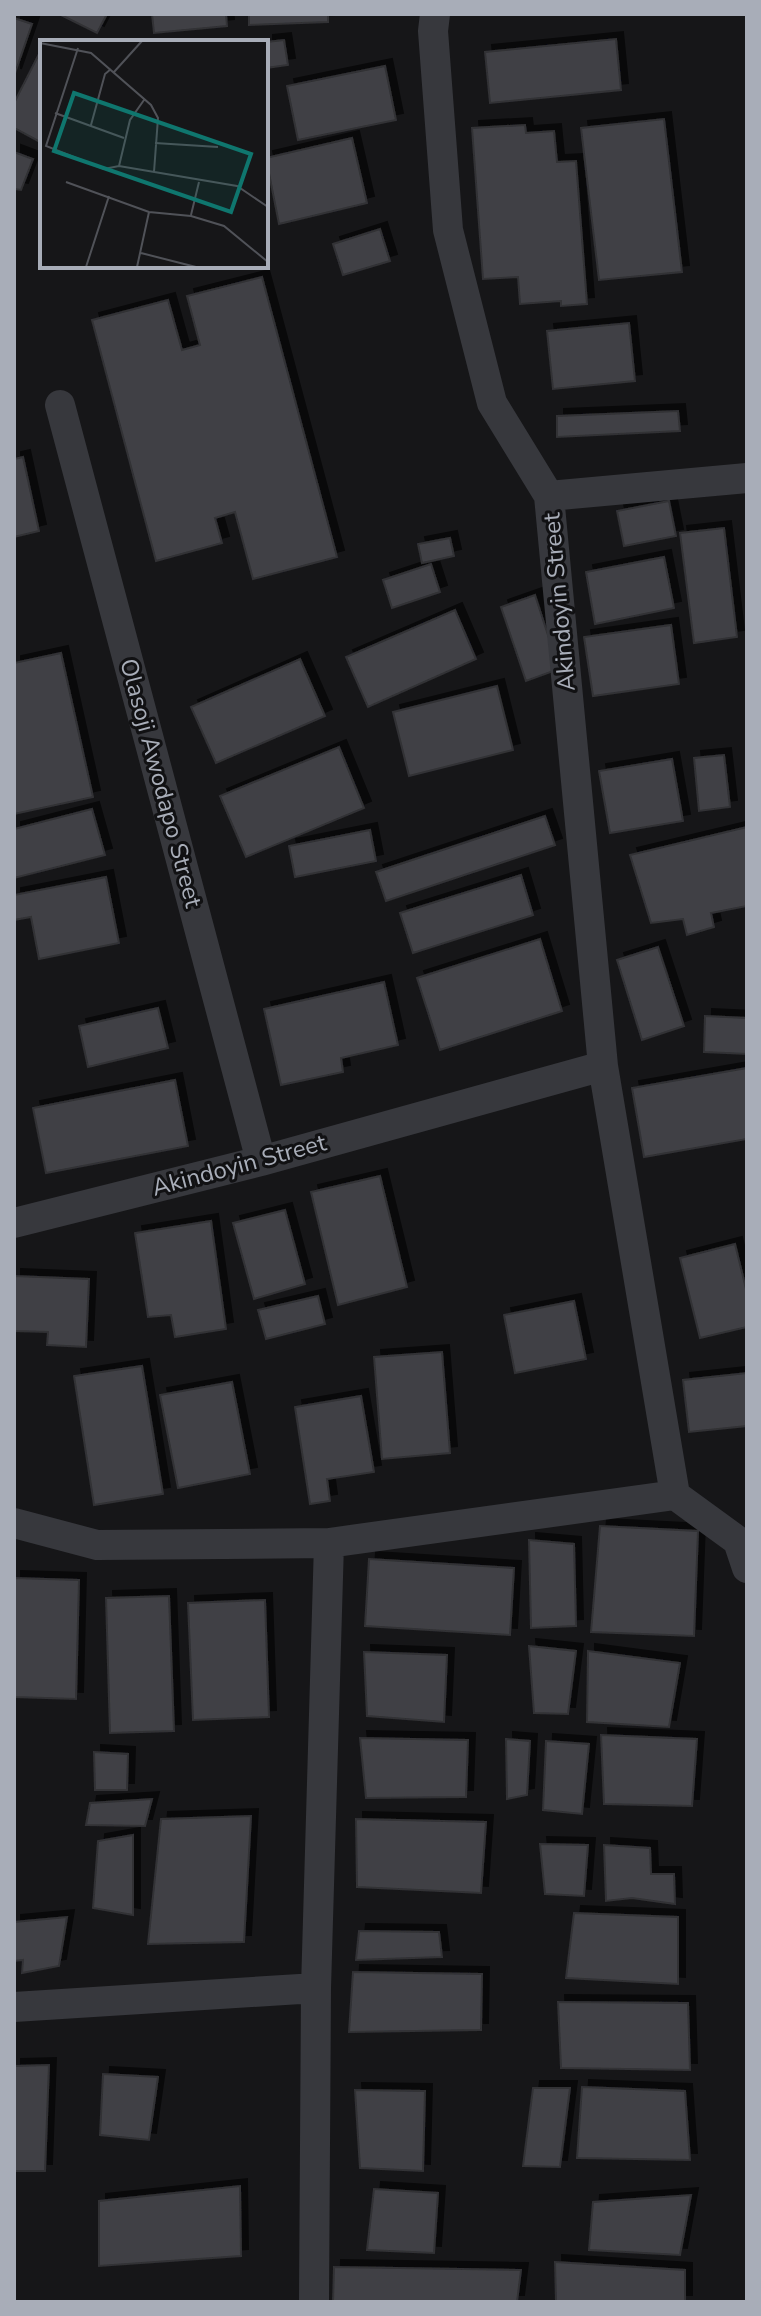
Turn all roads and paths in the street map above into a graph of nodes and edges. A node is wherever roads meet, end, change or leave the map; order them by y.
1 (435, 14) edge
2 (60, 405) dead end
3 (747, 478) edge
4 (549, 496) junction
5 (603, 1066) junction
6 (261, 1161) junction
7 (14, 1223) edge
8 (675, 1495) junction
9 (14, 1523) edge
10 (329, 1543) junction
11 (747, 1568) edge
12 (316, 1988) junction
13 (14, 2007) edge
14 (314, 2302) edge

1 - 4 street, Akindoyin Street
2 - 6 street, Olasoji Awodapo Street
3 - 4 street
4 - 5 street, Akindoyin Street
5 - 6 street, Akindoyin Street
5 - 8 street, Akindoyin Street
6 - 7 street, Akindoyin Street
8 - 10 street
8 - 11 street
9 - 10 street
10 - 12 street
12 - 13 street
12 - 14 street

